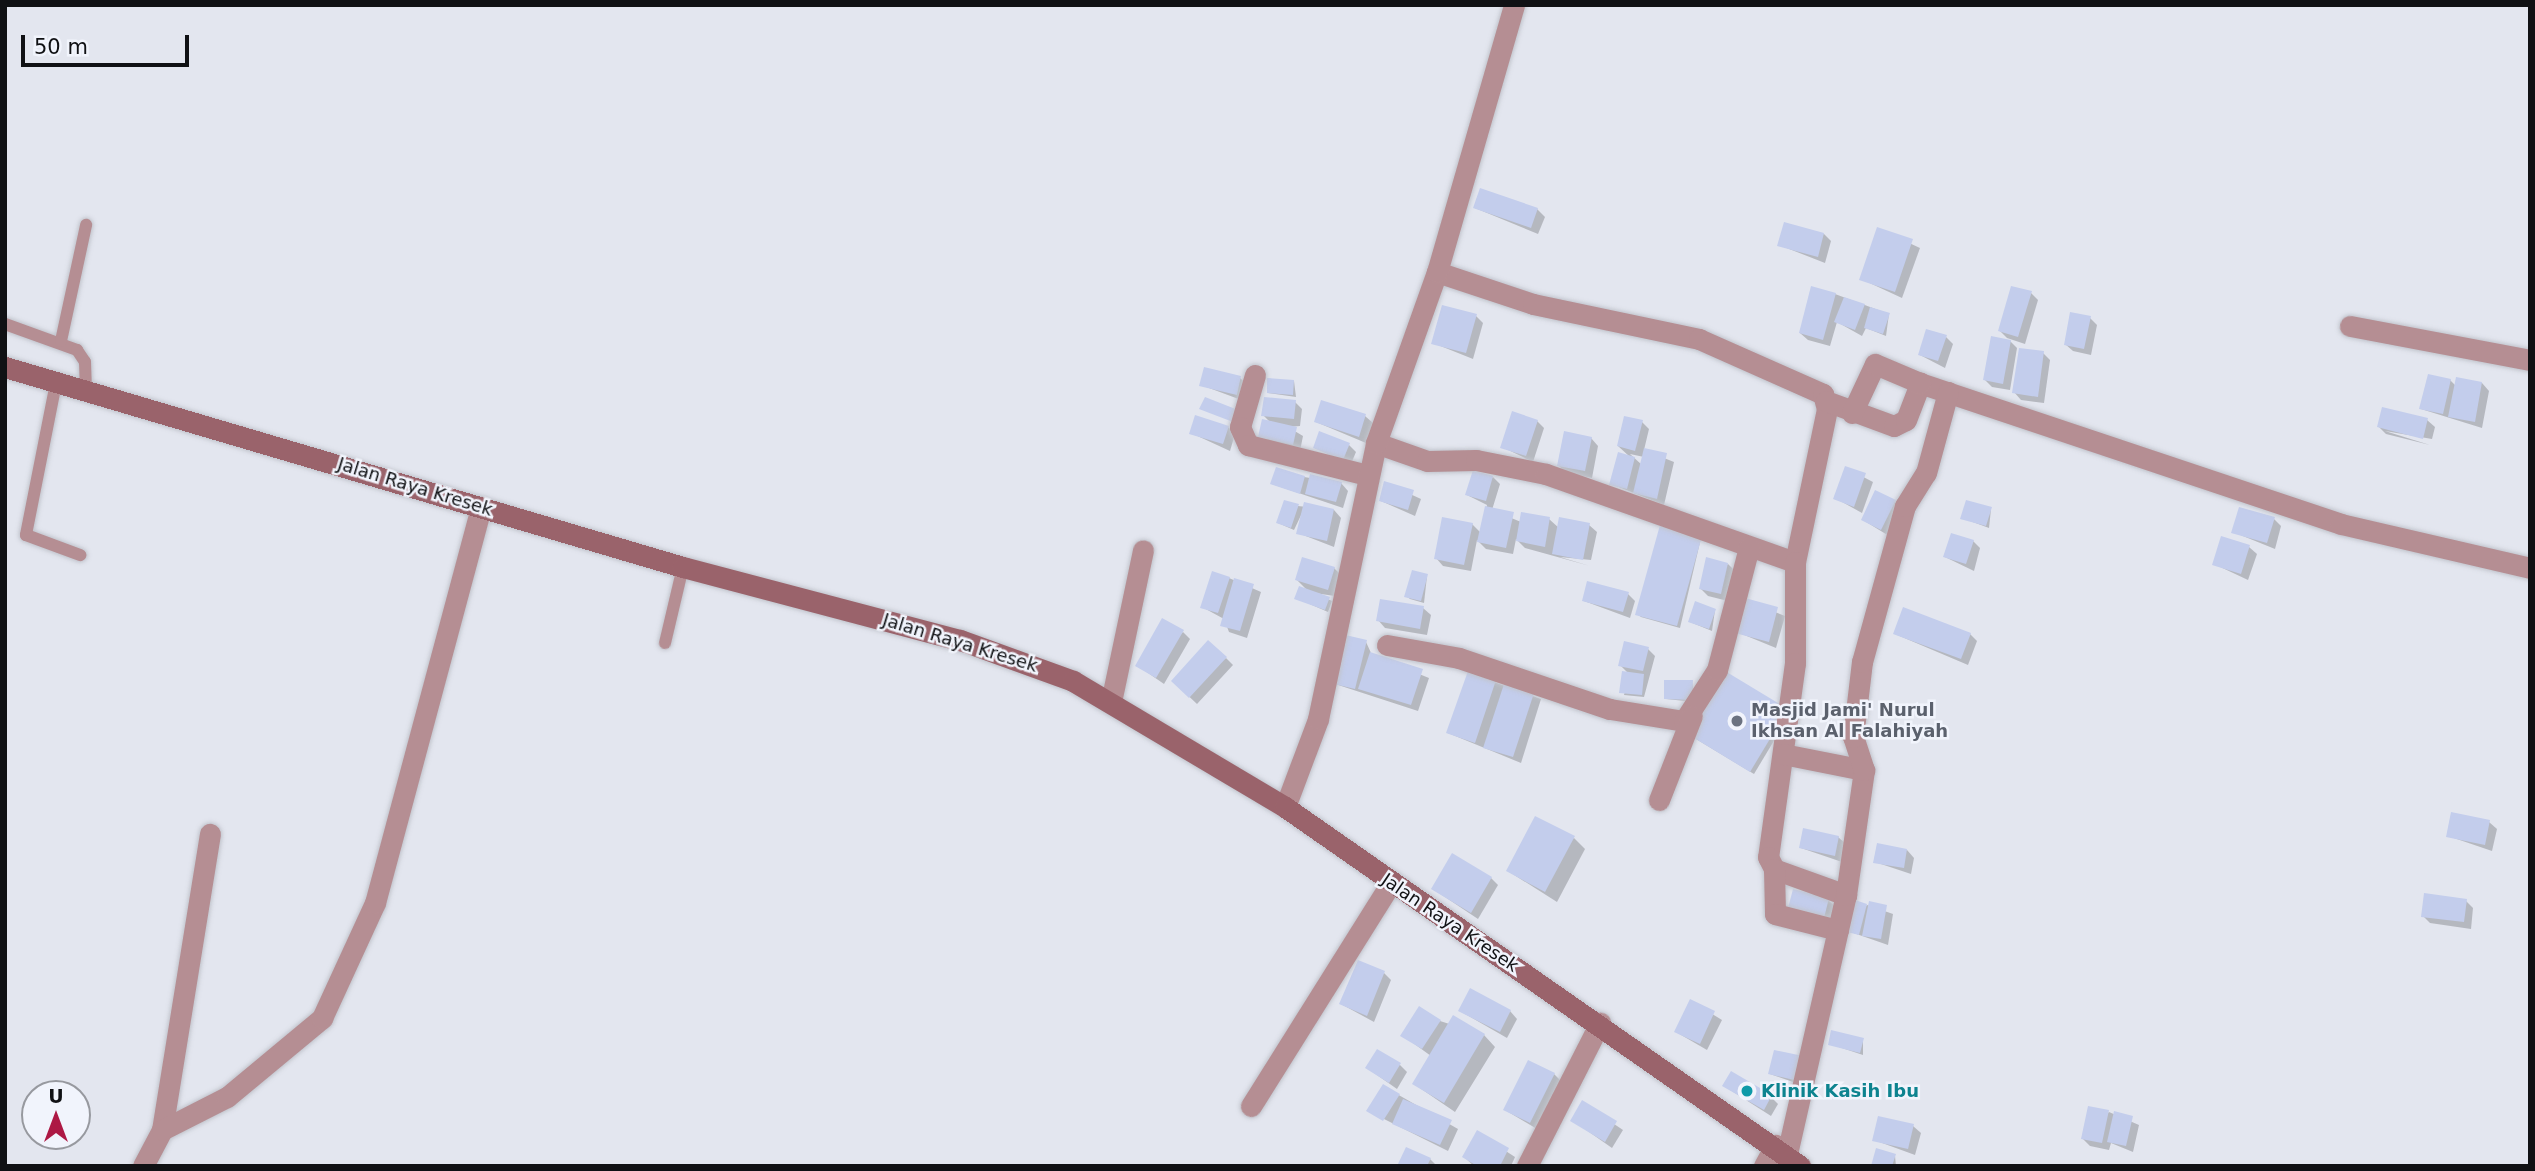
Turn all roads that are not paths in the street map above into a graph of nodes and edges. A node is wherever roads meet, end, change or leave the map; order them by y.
1 (1514, 5) edge
2 (86, 225) dead end
3 (1437, 272) junction
4 (5, 324) edge
5 (2350, 326) dead end
6 (61, 341) junction
7 (2530, 360) edge
8 (5, 367) edge
9 (1255, 375) dead end
10 (56, 383) junction
11 (1920, 383) junction
12 (86, 391) junction
13 (1948, 392) junction
14 (1826, 401) junction
15 (1852, 413) junction
16 (1376, 443) junction
17 (1367, 475) junction
18 (481, 507) junction
19 (1749, 547) junction
20 (1143, 550) dead end
21 (80, 555) dead end
22 (1795, 562) junction
23 (683, 567) junction
24 (2530, 568) edge
25 (665, 643) dead end
26 (1387, 645) dead end
27 (1111, 702) junction
28 (1692, 716) junction
29 (1783, 754) junction
30 (1864, 770) junction
31 (1659, 800) dead end
32 (1286, 807) junction
33 (210, 834) dead end
34 (1774, 869) junction
35 (1390, 884) junction
36 (1846, 895) junction
37 (1838, 930) junction
38 (1600, 1023) junction
39 (1251, 1106) dead end
40 (162, 1130) junction
41 (1788, 1155) edge
42 (142, 1166) edge
43 (1527, 1166) edge
44 (1764, 1166) edge

1 - 3 street
2 - 6 lane
3 - 14 street
3 - 16 street
4 - 6 lane
5 - 7 street
6 - 12 lane
8 - 10 main road, Jalan Raya Kresek
9 - 17 street
10 - 12 main road, Jalan Raya Kresek
10 - 21 lane
11 - 13 street
11 - 15 street
11 - 15 street
12 - 18 main road, Jalan Raya Kresek
13 - 24 street
13 - 30 street
14 - 15 street
14 - 22 street
16 - 17 street
16 - 19 street
17 - 32 street
18 - 23 main road, Jalan Raya Kresek
18 - 40 street
19 - 22 street
19 - 28 street
20 - 27 street
22 - 29 street
23 - 25 lane
23 - 27 main road, Jalan Raya Kresek
26 - 28 street
27 - 32 main road, Jalan Raya Kresek
28 - 31 street
29 - 30 street
29 - 34 street
30 - 36 street
32 - 35 main road, Jalan Raya Kresek
33 - 40 street
34 - 36 street
34 - 37 street
35 - 38 main road, Jalan Raya Kresek
35 - 39 street
36 - 37 street
37 - 41 street
38 - 41 main road, Jalan Raya Kresek
38 - 43 street
40 - 42 street
41 - 44 street

